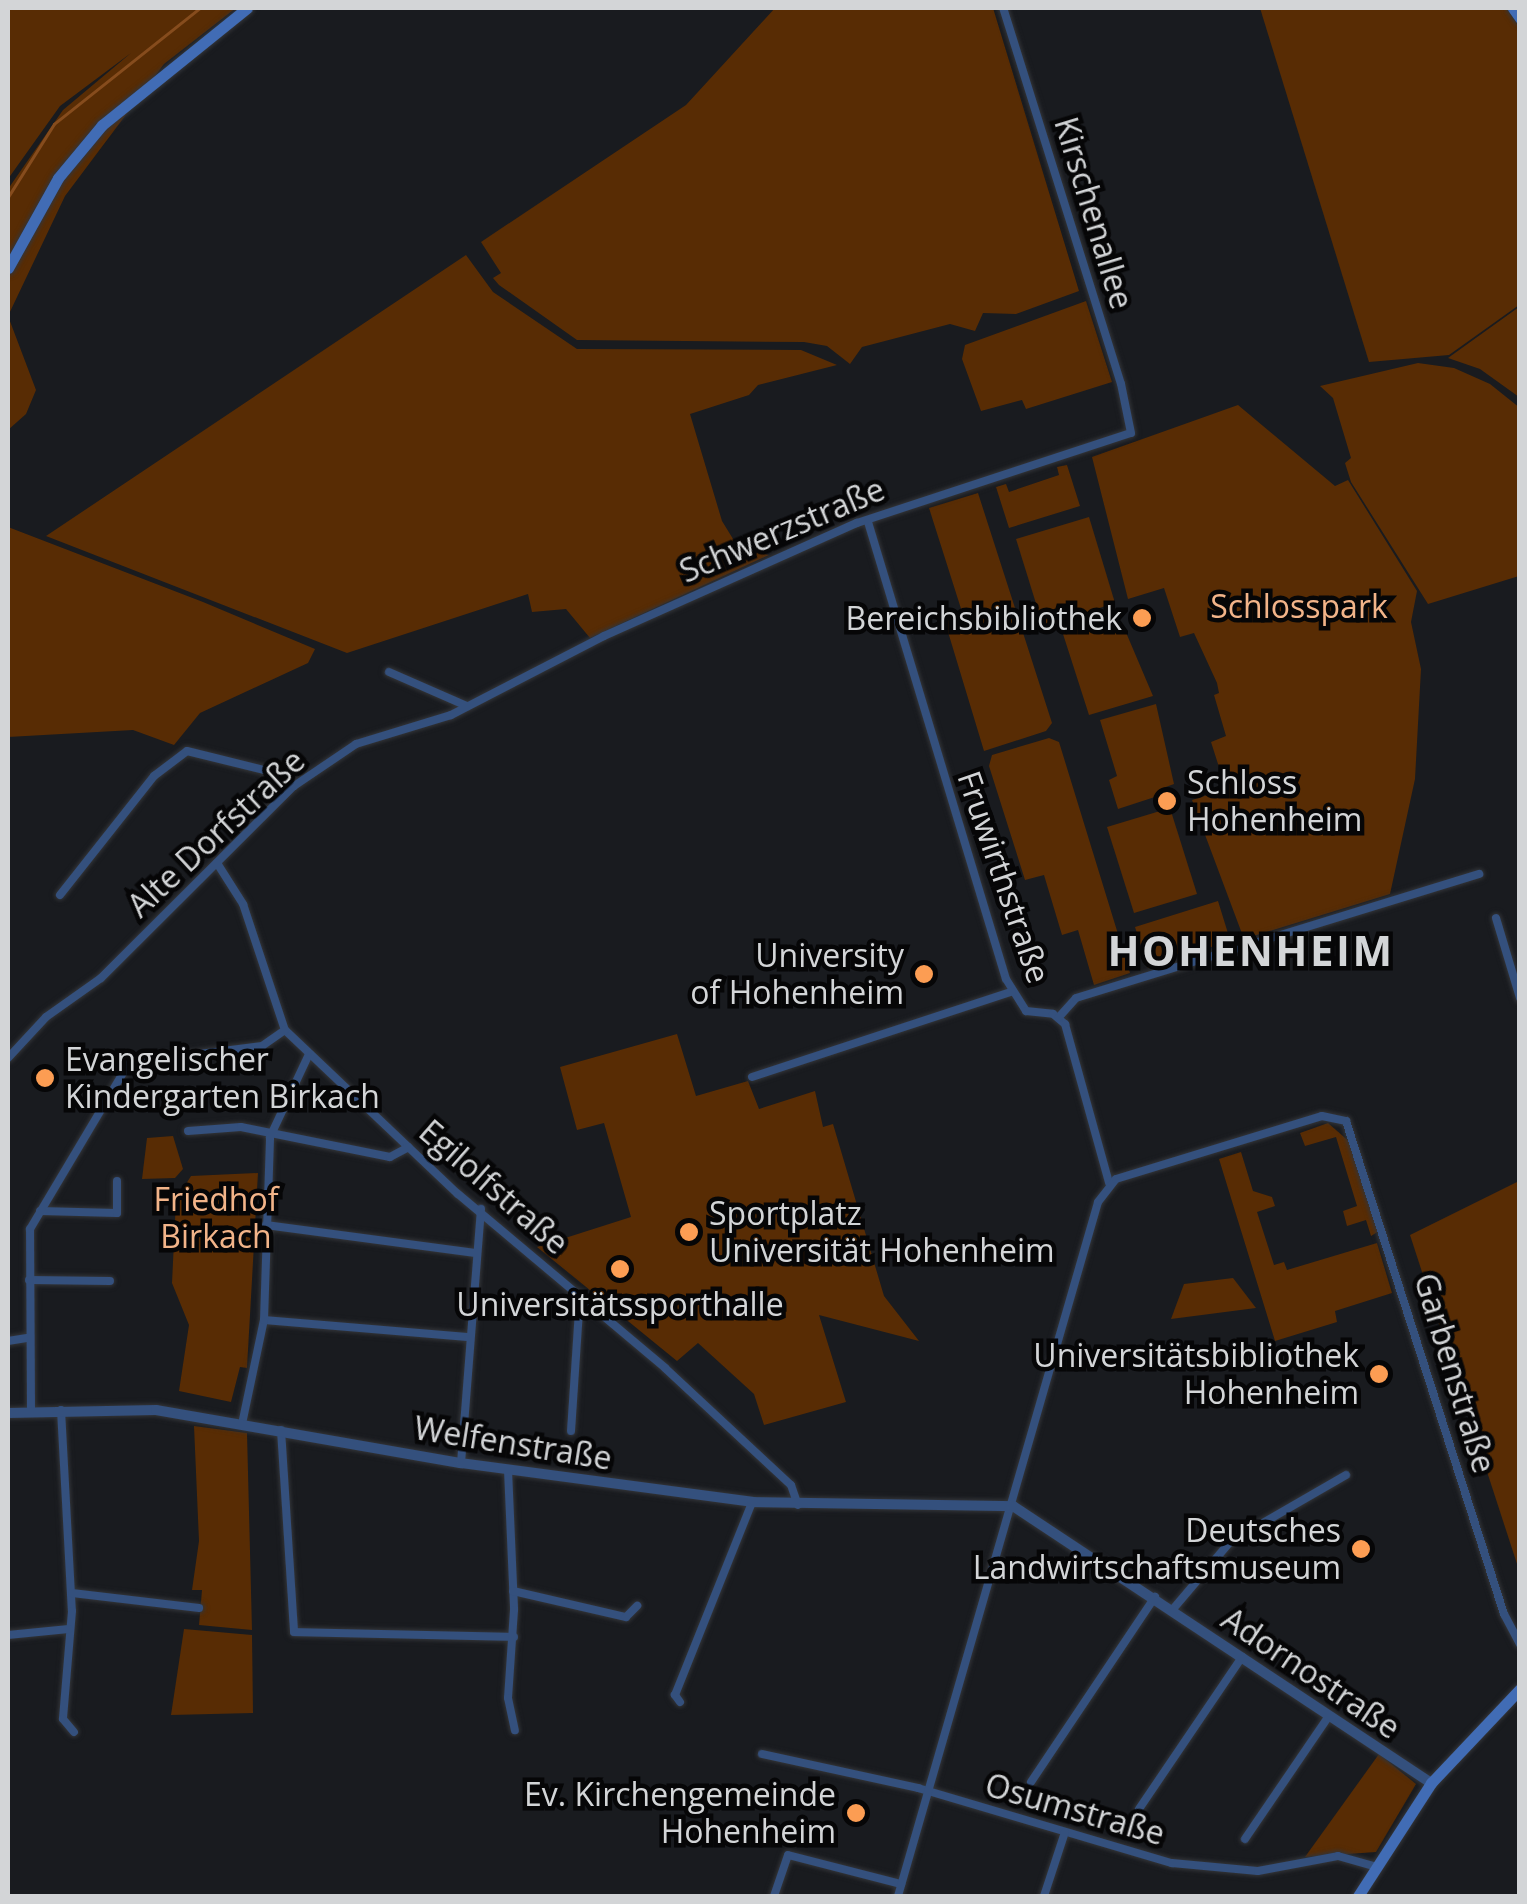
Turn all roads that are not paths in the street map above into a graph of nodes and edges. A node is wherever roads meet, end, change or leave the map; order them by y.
1 (247, 8) edge
2 (1003, 8) edge
3 (1513, 8) edge
4 (1520, 18) edge
5 (8, 268) edge
6 (1131, 434) joint
7 (868, 522) junction
8 (389, 672) dead end
9 (466, 706) junction
10 (294, 786) junction
11 (217, 863) junction
12 (1479, 874) dead end
13 (60, 895) dead end
14 (1496, 918) dead end
15 (1012, 992) junction
16 (1520, 998) edge
17 (1059, 1017) junction
18 (286, 1030) junction
19 (309, 1054) junction
20 (8, 1058) edge
21 (752, 1076) dead end
22 (188, 1131) dead end
23 (270, 1138) junction
24 (409, 1147) junction
25 (117, 1181) dead end
26 (1109, 1184) junction
27 (481, 1209) junction
28 (40, 1211) junction
29 (266, 1226) junction
30 (475, 1254) junction
31 (29, 1280) junction
32 (110, 1281) dead end
33 (580, 1294) junction
34 (264, 1320) junction
35 (466, 1336) junction
36 (26, 1338) junction
37 (8, 1341) edge
38 (61, 1410) junction
39 (30, 1412) junction
40 (8, 1413) edge
41 (242, 1424) junction
42 (281, 1430) junction
43 (571, 1431) dead end
44 (461, 1463) junction
45 (508, 1470) junction
46 (1346, 1475) dead end
47 (752, 1502) junction
48 (798, 1506) junction
49 (1012, 1510) junction
50 (514, 1591) junction
51 (72, 1593) junction
52 (1155, 1598) junction
53 (637, 1606) dead end
54 (199, 1608) dead end
55 (1173, 1609) junction
56 (69, 1629) junction
57 (1516, 1631) edge
58 (8, 1634) edge
59 (514, 1637) junction
60 (1520, 1644) edge
61 (1242, 1657) junction
62 (1520, 1689) edge
63 (680, 1702) dead end
64 (1329, 1716) junction
65 (515, 1730) dead end
66 (74, 1732) dead end
67 (762, 1754) dead end
68 (1031, 1782) dead end
69 (1431, 1783) junction
70 (927, 1794) junction
71 (1138, 1809) dead end
72 (1065, 1832) junction
73 (1245, 1839) dead end
74 (1377, 1867) junction
75 (901, 1884) junction
76 (774, 1896) edge
77 (898, 1896) edge
78 (1044, 1896) edge
79 (1358, 1896) edge

1 - 5 main road
2 - 6 street, Kirschenallee
3 - 4 main road
6 - 7 street, Schwerzstraße
7 - 9 street, Schwerzstraße
7 - 15 street, Fruwirthstraße
8 - 9 street
9 - 10 street, Alte Dorfstraße
10 - 11 street, Alte Dorfstraße
10 - 13 street
11 - 18 street, Egilolfstraße
11 - 20 street, Alte Dorfstraße
12 - 17 street
14 - 16 street
15 - 17 street, Fruwirthstraße
15 - 21 street
17 - 26 street, Fruwirthstraße
18 - 19 street, Egilolfstraße
18 - 28 street
19 - 23 street
19 - 24 street, Egilolfstraße
22 - 23 street
23 - 24 street
23 - 29 street
24 - 27 street, Egilolfstraße
25 - 28 street
26 - 49 street
26 - 57 street, Garbenstraße
27 - 30 street
27 - 33 street, Egilolfstraße
28 - 31 street
29 - 30 street
29 - 34 street
30 - 35 street
31 - 32 street
31 - 36 street
33 - 43 street
33 - 48 street, Egilolfstraße
34 - 35 street
34 - 41 street
35 - 44 street
36 - 37 street
36 - 39 street
38 - 39 street, Welfenstraße
38 - 41 street, Welfenstraße
38 - 51 street
39 - 40 street, Welfenstraße
41 - 42 street, Welfenstraße
42 - 44 street, Welfenstraße
42 - 59 street
44 - 45 street, Welfenstraße
45 - 47 street, Welfenstraße
45 - 50 street
46 - 55 street
47 - 48 street, Welfenstraße
47 - 63 street
48 - 49 street, Welfenstraße
49 - 52 street, Adornostraße
49 - 70 street
50 - 53 street
50 - 59 street
51 - 54 street
51 - 56 street
52 - 55 street, Adornostraße
52 - 68 street
55 - 61 street, Adornostraße
56 - 58 street
56 - 66 street
57 - 60 street, Garbenstraße
59 - 65 street
61 - 64 street, Adornostraße
61 - 71 street
62 - 69 main road
64 - 69 street, Adornostraße
64 - 73 street
67 - 70 street, Osumstraße
69 - 74 main road
70 - 72 street, Osumstraße
70 - 75 street
72 - 74 street, Osumstraße
72 - 78 street
74 - 79 main road
75 - 76 street
75 - 77 street

